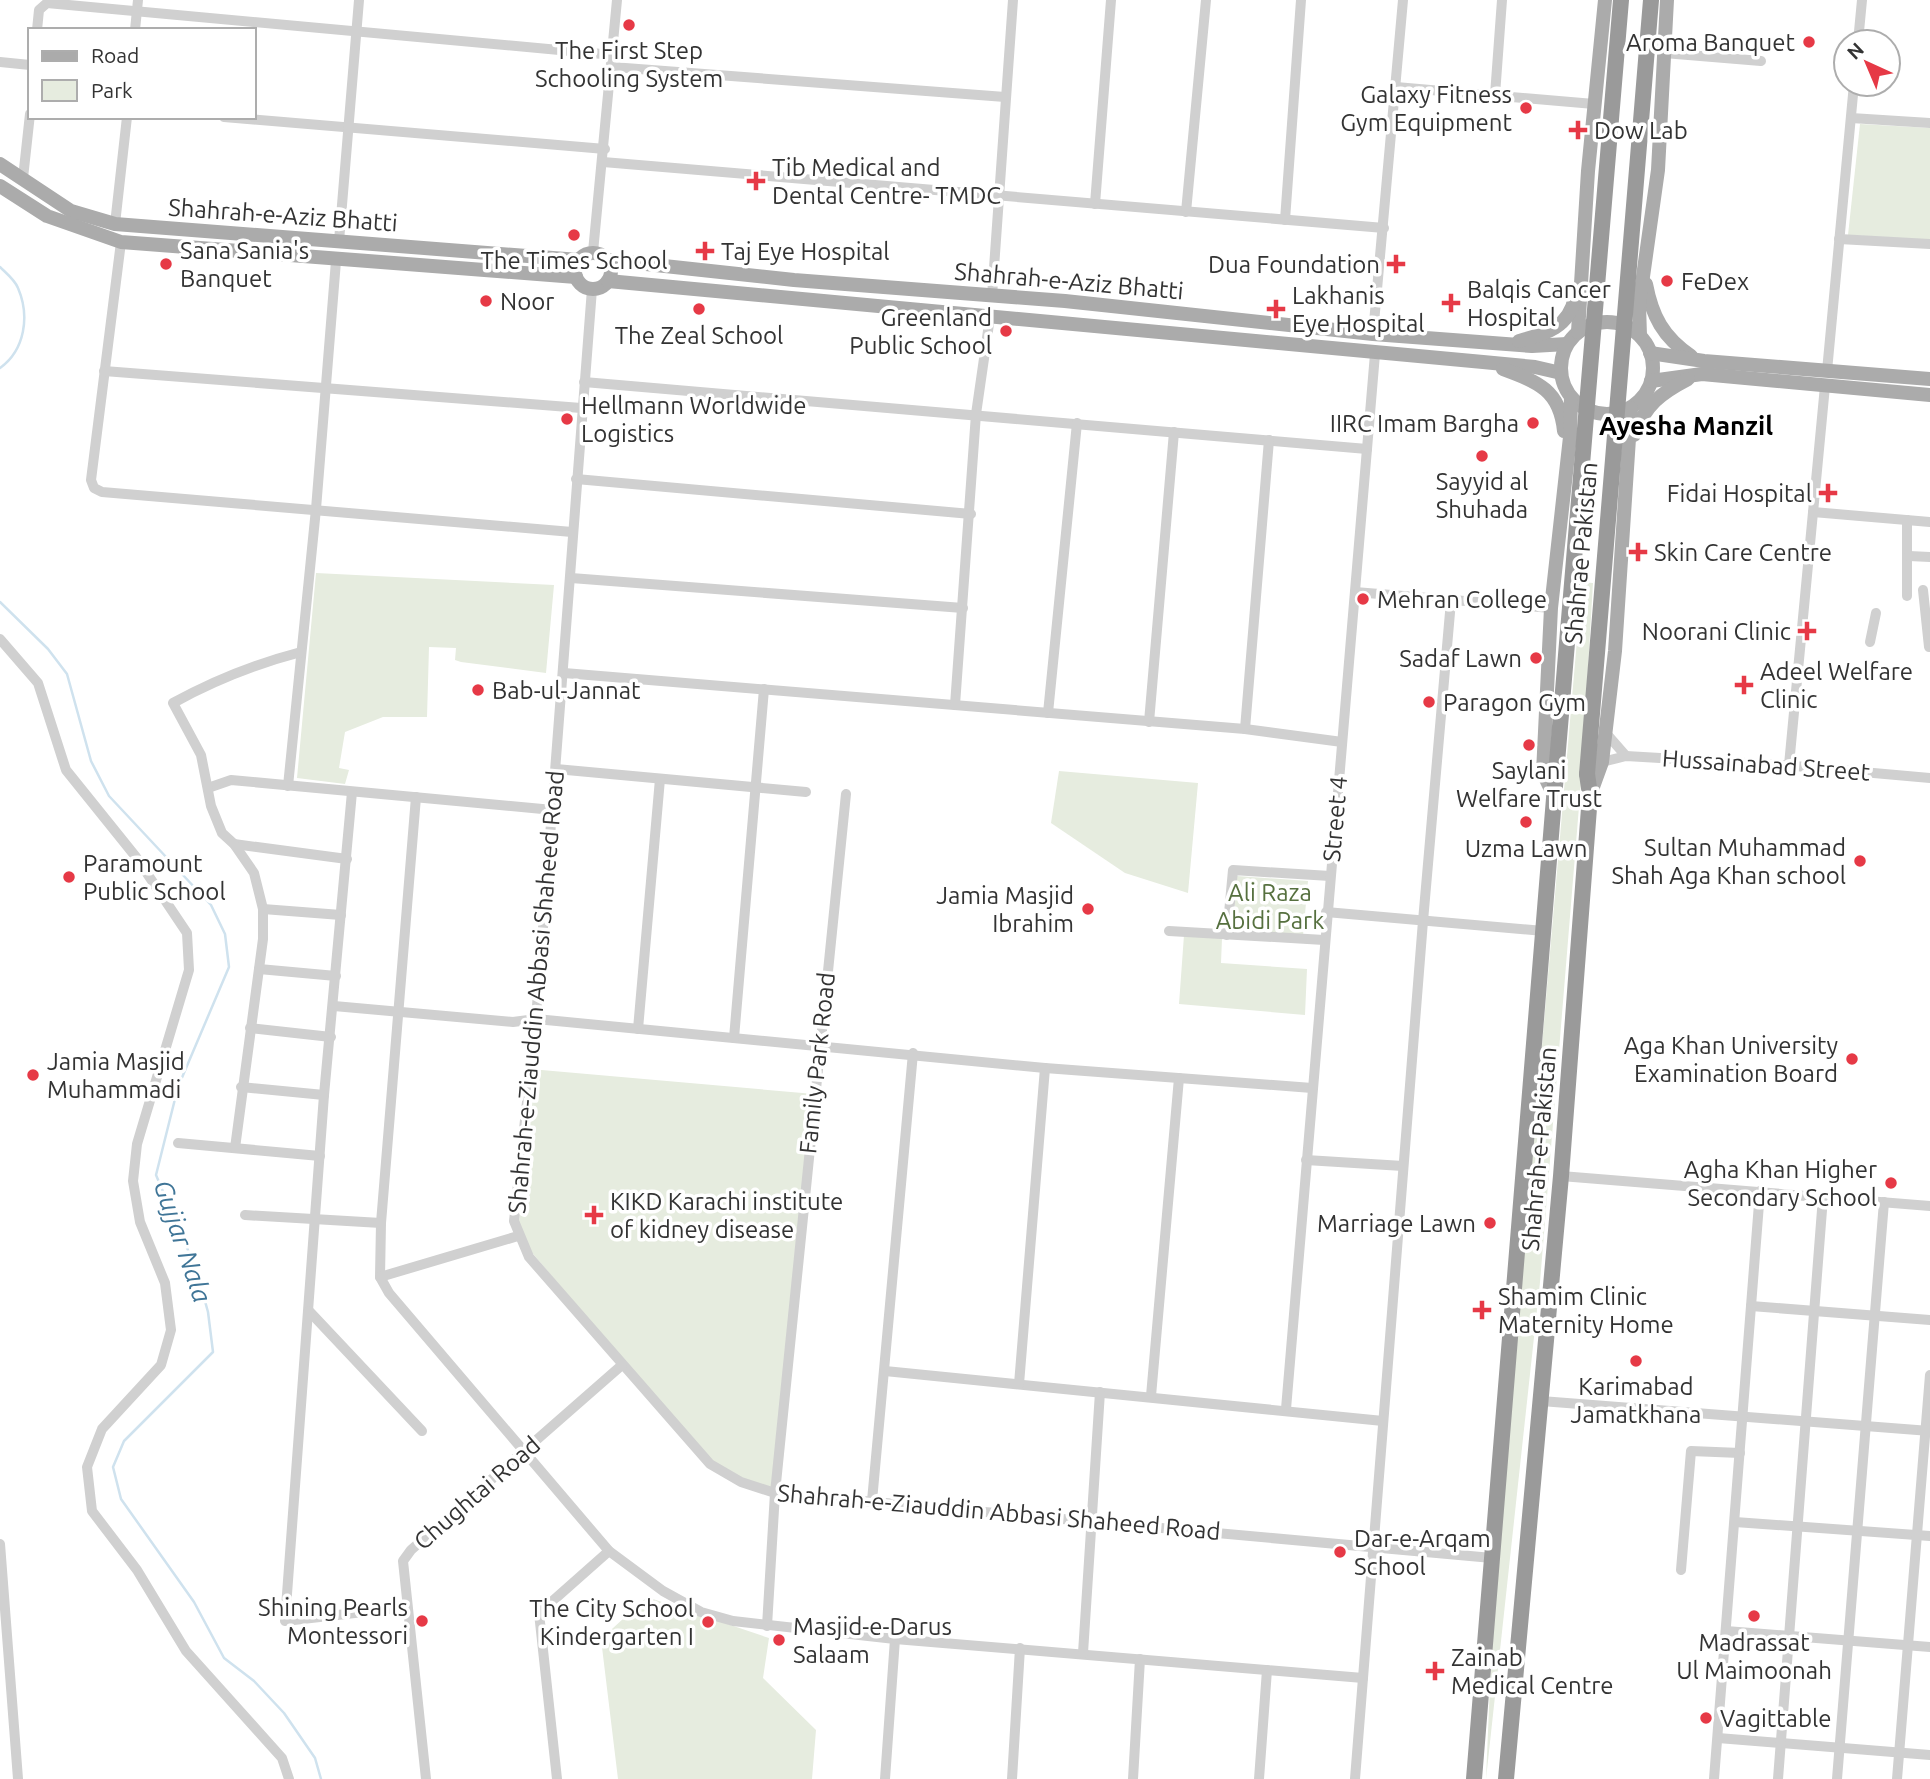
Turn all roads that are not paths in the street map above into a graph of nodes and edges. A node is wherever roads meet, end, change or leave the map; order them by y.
1 (138, 0) edge
2 (359, 0) edge
3 (617, 0) edge
4 (1013, 0) edge
5 (1111, 0) edge
6 (1206, 0) edge
7 (1301, 0) edge
8 (1403, 0) edge
9 (1502, 0) edge
10 (1605, 0) edge
11 (1621, 0) edge
12 (1651, 0) edge
13 (1667, 0) edge
14 (1862, 0) edge
15 (137, 13) junction
16 (37, 28) edge
17 (135, 28) edge
18 (1859, 28) edge
19 (356, 32) junction
20 (1664, 53) junction
21 (613, 55) junction
22 (1761, 61) dead end
23 (0, 62) edge
24 (28, 65) edge
25 (612, 67) junction
26 (1396, 87) junction
27 (1495, 94) junction
28 (1005, 97) junction
29 (1853, 98) edge
30 (1594, 104) junction
31 (1851, 118) junction
32 (29, 119) edge
33 (127, 119) edge
34 (245, 119) edge
35 (1930, 123) edge
36 (349, 129) junction
37 (604, 149) junction
38 (603, 162) junction
39 (0, 164) edge
40 (23, 178) junction
41 (0, 186) edge
42 (997, 195) junction
43 (1095, 204) junction
44 (1186, 212) junction
45 (1285, 220) junction
46 (115, 224) junction
47 (1384, 228) junction
48 (1839, 239) junction
49 (339, 241) junction
50 (121, 242) junction
51 (1930, 244) edge
52 (593, 252) junction
53 (579, 260) junction
54 (609, 260) junction
55 (1583, 260) junction
56 (336, 261) junction
57 (1644, 272) junction
58 (576, 277) junction
59 (608, 281) junction
60 (592, 289) junction
61 (992, 296) junction
62 (989, 317) junction
63 (1578, 332) junction
64 (1373, 334) junction
65 (1640, 336) junction
66 (1567, 344) junction
67 (1507, 345) junction
68 (1650, 352) junction
69 (1375, 354) junction
70 (1483, 362) junction
71 (1696, 367) junction
72 (104, 371) junction
73 (1560, 373) junction
74 (1826, 379) junction
75 (1930, 379) edge
76 (1651, 381) junction
77 (584, 382) junction
78 (325, 387) junction
79 (1930, 395) edge
80 (1571, 398) junction
81 (581, 408) junction
82 (1631, 408) junction
83 (976, 414) junction
84 (1077, 423) junction
85 (1174, 432) junction
86 (1269, 440) junction
87 (1367, 449) junction
88 (1629, 449) junction
89 (576, 479) junction
90 (316, 509) junction
91 (1813, 512) junction
92 (971, 514) junction
93 (1907, 520) junction
94 (1930, 522) edge
95 (1559, 523) junction
96 (572, 532) junction
97 (1909, 556) junction
98 (1930, 557) edge
99 (571, 578) junction
100 (1923, 590) dead end
101 (1355, 592) junction
102 (1907, 597) dead end
103 (1451, 601) junction
104 (963, 608) junction
105 (1551, 608) junction
106 (1876, 613) dead end
107 (0, 639) edge
108 (1870, 642) dead end
109 (1930, 647) edge
110 (301, 652) junction
111 (564, 673) junction
112 (764, 690) junction
113 (955, 705) junction
114 (1048, 713) junction
115 (1149, 722) junction
116 (1245, 729) junction
117 (1605, 732) junction
118 (1342, 742) junction
119 (1626, 756) junction
120 (1602, 762) junction
121 (1789, 765) junction
122 (556, 769) junction
123 (1556, 774) joint
124 (1587, 774) joint
125 (1930, 778) edge
126 (660, 779) junction
127 (288, 786) junction
128 (755, 787) junction
129 (208, 788) junction
130 (352, 792) junction
131 (806, 792) dead end
132 (846, 794) dead end
133 (1590, 795) junction
134 (416, 797) junction
135 (1556, 801) junction
136 (553, 810) junction
137 (234, 845) junction
138 (347, 859) junction
139 (1329, 876) junction
140 (263, 909) junction
141 (1326, 912) junction
142 (341, 915) junction
143 (1423, 921) junction
144 (1169, 931) dead end
145 (1544, 931) junction
146 (1227, 935) junction
147 (1324, 940) junction
148 (259, 969) junction
149 (336, 976) junction
150 (334, 1006) junction
151 (398, 1011) junction
152 (536, 1019) junction
153 (250, 1028) junction
154 (638, 1029) junction
155 (331, 1037) junction
156 (734, 1038) junction
157 (818, 1045) junction
158 (913, 1054) junction
159 (1045, 1068) junction
160 (1179, 1078) junction
161 (241, 1087) junction
162 (1312, 1088) junction
163 (324, 1095) junction
164 (178, 1143) dead end
165 (235, 1148) junction
166 (320, 1156) junction
167 (1306, 1160) junction
168 (1403, 1166) junction
169 (1561, 1176) junction
170 (1760, 1191) junction
171 (1823, 1196) junction
172 (1884, 1202) junction
173 (1930, 1206) edge
174 (245, 1215) dead end
175 (315, 1218) junction
176 (381, 1223) junction
177 (517, 1236) junction
178 (380, 1277) junction
179 (1751, 1306) junction
180 (309, 1311) junction
181 (1814, 1311) junction
182 (1875, 1316) junction
183 (1930, 1320) edge
184 (622, 1365) junction
185 (885, 1371) junction
186 (1930, 1375) edge
187 (1019, 1384) junction
188 (1100, 1392) junction
189 (1150, 1396) junction
190 (1541, 1401) junction
191 (1286, 1409) junction
192 (1743, 1416) junction
193 (1383, 1421) junction
194 (1807, 1421) junction
195 (1867, 1426) junction
196 (422, 1431) dead end
197 (1928, 1431) edge
198 (524, 1452) junction
199 (1740, 1453) junction
200 (775, 1493) junction
201 (872, 1501) junction
202 (1091, 1521) junction
203 (1735, 1522) junction
204 (1798, 1527) junction
205 (1857, 1531) junction
206 (1917, 1535) junction
207 (1930, 1536) edge
208 (0, 1544) edge
209 (1372, 1547) junction
210 (609, 1550) junction
211 (1492, 1558) junction
212 (1681, 1570) dead end
213 (407, 1607) junction
214 (767, 1626) junction
215 (1726, 1631) junction
216 (1790, 1636) junction
217 (895, 1639) junction
218 (1849, 1641) junction
219 (1908, 1645) junction
220 (1930, 1647) edge
221 (1020, 1648) junction
222 (1083, 1653) junction
223 (1140, 1660) junction
224 (1267, 1670) junction
225 (1363, 1678) junction
226 (1718, 1738) junction
227 (1781, 1743) junction
228 (1839, 1748) junction
229 (1899, 1752) junction
230 (1930, 1755) edge
231 (1507, 1776) edge
232 (18, 1779) edge
233 (289, 1779) edge
234 (426, 1779) edge
235 (557, 1779) edge
236 (885, 1779) edge
237 (1012, 1779) edge
238 (1133, 1779) edge
239 (1259, 1779) edge
240 (1355, 1779) edge
241 (1474, 1779) edge
242 (1714, 1779) edge
243 (1778, 1779) edge
244 (1837, 1779) edge
245 (1897, 1779) edge

1 - 15 street
2 - 19 street
3 - 21 street
4 - 28 street
5 - 43 street
6 - 44 street
7 - 45 street
8 - 26 street
9 - 27 street
10 - 30 main road
11 - 123 highway, Shahrae Pakistan, bridge
12 - 124 highway, Shahrae Pakistan, bridge
13 - 20 main road
14 - 18 street
15 - 16 street
15 - 17 street
15 - 19 street
19 - 21 street
19 - 36 street
20 - 22 street
20 - 57 main road
21 - 25 street
23 - 24 street
25 - 28 street
25 - 37 street
26 - 27 street
26 - 47 street
27 - 30 street
28 - 42 street
29 - 31 street
30 - 55 main road
31 - 35 street
31 - 48 street
32 - 40 street
33 - 46 street
34 - 36 street
36 - 37 street
36 - 49 street
37 - 38 street
38 - 42 street
38 - 52 street
39 - 40 main road, Shahrah-e-Aziz Bhatti
40 - 46 main road, Shahrah-e-Aziz Bhatti
41 - 50 main road, Shahrah-e-Aziz Bhatti
42 - 43 street
42 - 61 street
43 - 44 street
44 - 45 street
45 - 47 street
46 - 49 main road, Shahrah-e-Aziz Bhatti
47 - 64 street
48 - 51 street
48 - 74 street
49 - 53 main road, Shahrah-e-Aziz Bhatti
50 - 56 main road, Shahrah-e-Aziz Bhatti
50 - 72 street
52 - 53 main road
52 - 54 main road
53 - 58 main road
54 - 59 main road
54 - 61 main road, Shahrah-e-Aziz Bhatti
55 - 63 main road
55 - 67 main road
56 - 58 main road, Shahrah-e-Aziz Bhatti
56 - 78 street
57 - 65 main road
57 - 71 main road
58 - 60 main road
59 - 60 main road
59 - 62 main road, Shahrah-e-Aziz Bhatti
60 - 77 street, Shahrah-e-Ziauddin Abbasi Shaheed Road
61 - 64 main road, Shahrah-e-Aziz Bhatti
62 - 69 main road, Shahrah-e-Aziz Bhatti
62 - 83 street
63 - 65 main road
63 - 66 main road
64 - 67 main road, Shahrah-e-Aziz Bhatti
65 - 68 main road
66 - 67 main road, Shahrah-e-Aziz Bhatti
66 - 73 main road
68 - 71 main road
68 - 76 main road
69 - 70 main road, Shahrah-e-Aziz Bhatti
69 - 87 street, Street 4
70 - 73 main road, Shahrah-e-Aziz Bhatti
70 - 95 main road
71 - 74 main road
71 - 76 main road
71 - 88 main road
72 - 78 street
72 - 90 street
73 - 80 main road
74 - 75 main road
74 - 79 main road
74 - 91 street
76 - 82 main road
77 - 81 street, Shahrah-e-Ziauddin Abbasi Shaheed Road
77 - 83 street
78 - 81 street
78 - 90 street
80 - 82 main road
80 - 95 main road
81 - 89 street, Shahrah-e-Ziauddin Abbasi Shaheed Road
82 - 88 main road
83 - 84 street
83 - 92 street
84 - 85 street
84 - 114 street
85 - 86 street
85 - 115 street
86 - 87 street
86 - 116 street
87 - 101 street, Street 4
88 - 117 main road
89 - 92 street
89 - 96 street, Shahrah-e-Ziauddin Abbasi Shaheed Road
90 - 96 street
90 - 110 street
91 - 93 street
91 - 121 street
92 - 104 street
93 - 94 street
93 - 97 street
95 - 105 main road
96 - 99 street, Shahrah-e-Ziauddin Abbasi Shaheed Road
97 - 98 street
97 - 102 street
99 - 104 street
99 - 111 street, Shahrah-e-Ziauddin Abbasi Shaheed Road
100 - 109 street
101 - 103 street
101 - 118 street, Street 4
103 - 105 street
103 - 143 street
104 - 113 street
105 - 135 main road
106 - 108 street
107 - 233 street
110 - 127 street
110 - 129 street
111 - 112 street
111 - 122 street, Shahrah-e-Ziauddin Abbasi Shaheed Road
112 - 113 street
112 - 128 street
113 - 114 street
114 - 115 street
115 - 116 street
116 - 118 street
117 - 119 street
117 - 120 main road
118 - 139 street, Street 4
119 - 120 street, Hussainabad Street
119 - 121 street, Hussainabad Street
120 - 133 main road
121 - 125 street, Hussainabad Street
122 - 126 street
122 - 136 street, Shahrah-e-Ziauddin Abbasi Shaheed Road
123 - 135 highway, Shahrah-e-Pakistan
124 - 133 highway, Shahrah-e-Pakistan
126 - 128 street
126 - 154 street
127 - 129 street
127 - 130 street
128 - 131 street
128 - 156 street
129 - 137 street
130 - 134 street
130 - 138 street
132 - 157 street, Family Park Road
133 - 169 highway, Shahrah-e-Pakistan
134 - 136 street
134 - 151 street
135 - 145 highway, Shahrah-e-Pakistan
136 - 152 street, Shahrah-e-Ziauddin Abbasi Shaheed Road
137 - 138 street
137 - 140 street
138 - 142 street
139 - 141 street, Street 4
139 - 146 street
140 - 142 street
140 - 148 street
141 - 143 street
141 - 147 street, Street 4
142 - 149 street
143 - 145 street
143 - 168 street
144 - 146 street
145 - 211 highway, Shahrah-e-Pakistan
146 - 147 street
147 - 162 street, Street 4
148 - 149 street
148 - 153 street
149 - 150 street
150 - 151 street
150 - 155 street
151 - 152 street
151 - 176 street
152 - 154 street
152 - 177 street, Shahrah-e-Ziauddin Abbasi Shaheed Road
153 - 155 street
153 - 161 street
154 - 156 street
155 - 163 street
156 - 157 street
157 - 158 street
157 - 200 street, Family Park Road
158 - 159 street
158 - 185 street
159 - 160 street
159 - 187 street
160 - 162 street
160 - 189 street
161 - 163 street
161 - 165 street
162 - 167 street, Street 4
163 - 166 street
164 - 165 street
165 - 166 street
166 - 175 street
167 - 168 street
167 - 191 street, Street 4
168 - 193 street
169 - 170 street
169 - 190 highway, Shahrah-e-Pakistan
170 - 171 street
170 - 179 street
171 - 172 street
171 - 181 street
172 - 173 street
172 - 182 street
174 - 175 street
175 - 176 street
175 - 180 street
176 - 178 street
177 - 178 street
177 - 184 street, Shahrah-e-Ziauddin Abbasi Shaheed Road
178 - 198 street
179 - 181 street
179 - 192 street
180 - 196 street
180 - 213 street
181 - 182 street
181 - 194 street
182 - 183 street
182 - 195 street
184 - 198 street, Chughtai Road
184 - 200 street, Shahrah-e-Ziauddin Abbasi Shaheed Road
185 - 187 street
185 - 201 street
186 - 197 street
187 - 188 street
188 - 189 street
188 - 202 street
189 - 191 street
190 - 192 street
190 - 231 highway, Shahrah-e-Pakistan
191 - 193 street
192 - 194 street
192 - 199 street
193 - 209 street
194 - 195 street
194 - 204 street
195 - 197 street
195 - 205 street
197 - 206 street
198 - 210 street
198 - 213 street, Chughtai Road
199 - 203 street
199 - 212 street
200 - 201 street, Shahrah-e-Ziauddin Abbasi Shaheed Road
200 - 214 street, Family Park Road
201 - 202 street, Shahrah-e-Ziauddin Abbasi Shaheed Road
202 - 209 street, Shahrah-e-Ziauddin Abbasi Shaheed Road
202 - 222 street
203 - 204 street
203 - 215 street
204 - 205 street
204 - 216 street
205 - 206 street
205 - 218 street
206 - 207 street
206 - 219 street
208 - 232 street
209 - 211 street, Shahrah-e-Ziauddin Abbasi Shaheed Road
209 - 225 street
210 - 214 street
210 - 235 street
211 - 241 highway, Shahrah-e-Pakistan
213 - 234 street, Chughtai Road
214 - 217 street
215 - 216 street
215 - 226 street
216 - 218 street
216 - 227 street
217 - 221 street
217 - 236 street
218 - 219 street
218 - 228 street
219 - 220 street
219 - 229 street
221 - 222 street
221 - 237 street
222 - 223 street
223 - 224 street
223 - 238 street
224 - 225 street
224 - 239 street
225 - 240 street
226 - 227 street
226 - 242 street
227 - 228 street
227 - 243 street
228 - 229 street
228 - 244 street
229 - 230 street
229 - 245 street

